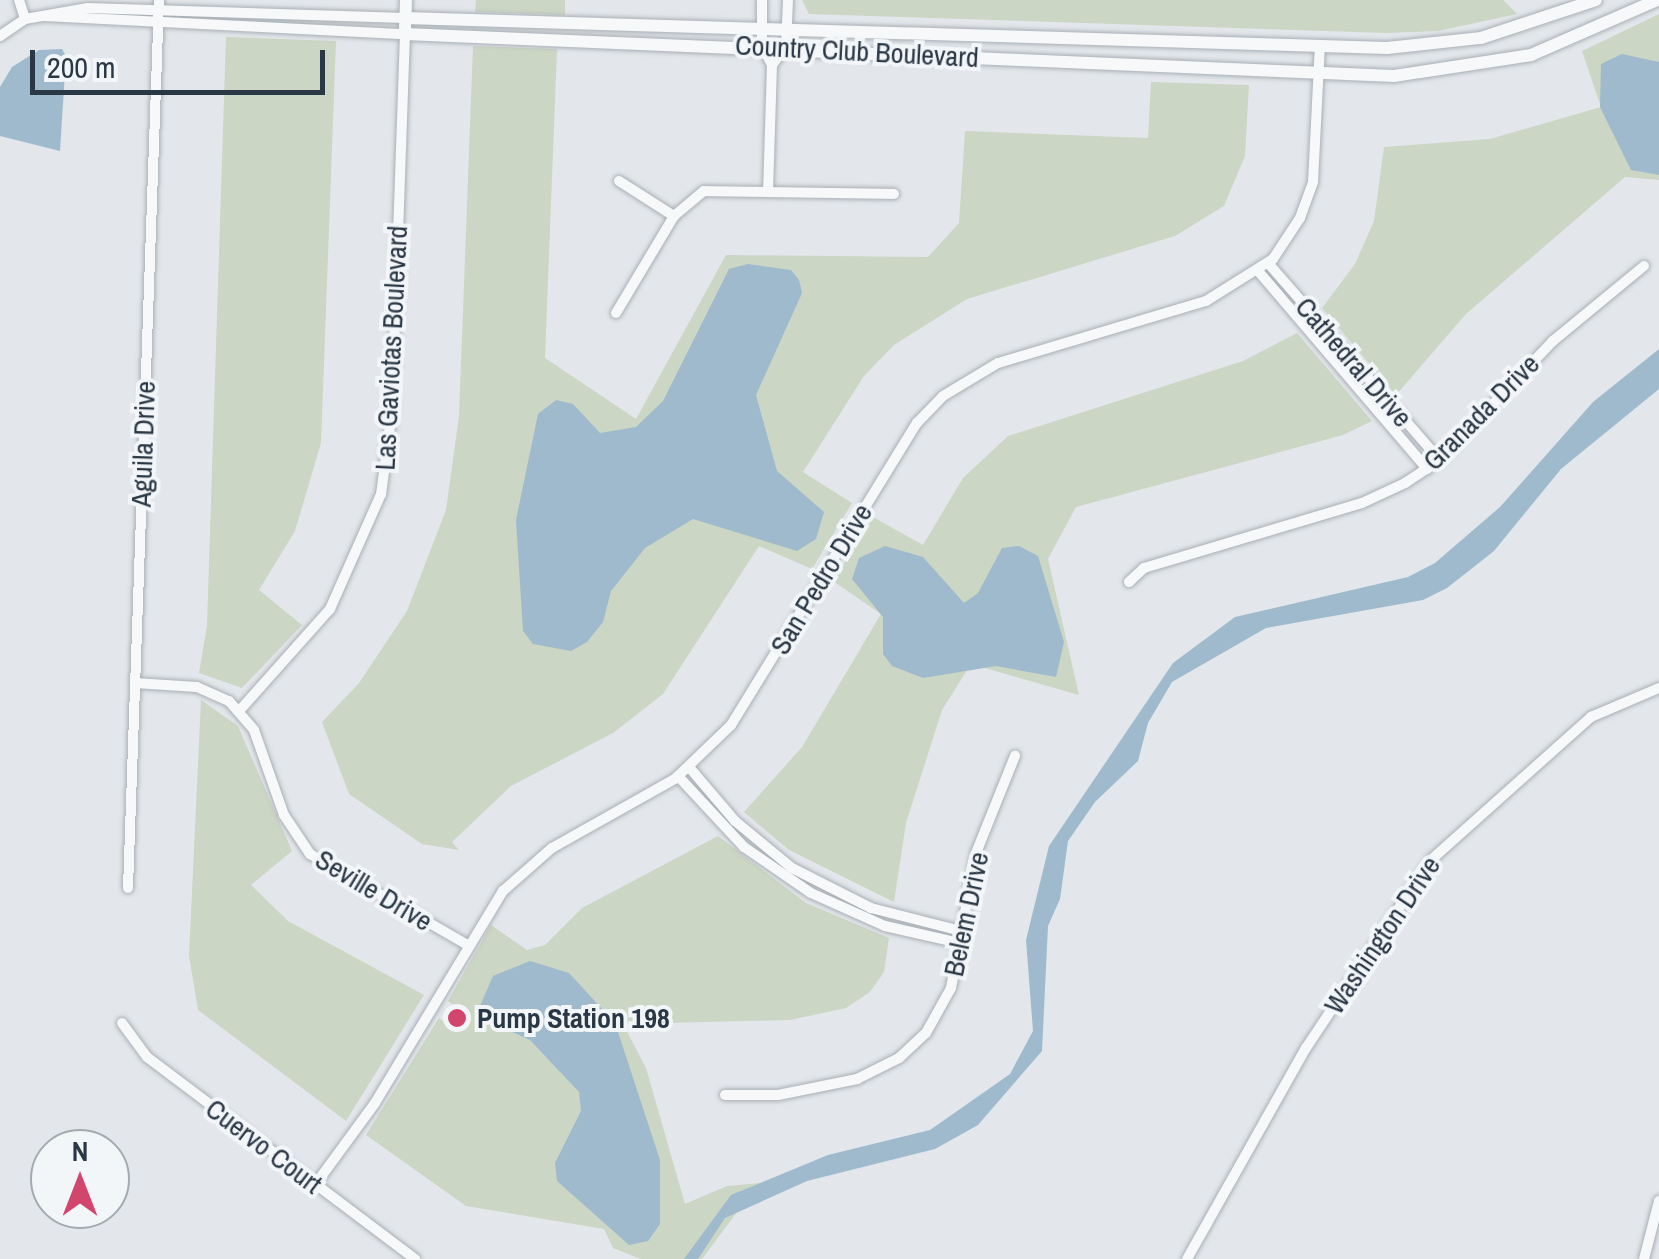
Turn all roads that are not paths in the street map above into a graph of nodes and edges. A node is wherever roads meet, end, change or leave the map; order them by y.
1 (20, 0) edge
2 (406, 0) edge
3 (762, 0) edge
4 (788, 0) edge
5 (1596, 0) edge
6 (1657, 0) edge
7 (159, 5) edge
8 (44, 16) junction
9 (406, 18) junction
10 (24, 19) junction
11 (158, 26) junction
12 (762, 30) junction
13 (787, 30) junction
14 (405, 34) junction
15 (0, 36) edge
16 (1320, 45) junction
17 (762, 46) junction
18 (786, 46) junction
19 (772, 66) junction
20 (1319, 74) junction
21 (619, 181) dead end
22 (768, 189) junction
23 (894, 194) dead end
24 (674, 216) junction
25 (1268, 264) junction
26 (1644, 266) dead end
27 (1259, 272) junction
28 (616, 313) dead end
29 (1440, 460) junction
30 (1427, 469) junction
31 (1129, 582) dead end
32 (135, 683) junction
33 (1659, 688) edge
34 (240, 710) junction
35 (1015, 756) dead end
36 (688, 768) junction
37 (678, 776) junction
38 (128, 888) dead end
39 (961, 937) junction
40 (466, 944) junction
41 (122, 1024) dead end
42 (724, 1095) dead end
43 (315, 1185) junction
44 (1659, 1202) edge
45 (415, 1259) edge
46 (1187, 1259) edge
47 (1644, 1259) edge

1 - 10 street
2 - 9 street, Las Gaviotas Boulevard
3 - 12 street
4 - 13 street
5 - 16 street, Country Club Boulevard
6 - 20 street, Country Club Boulevard
7 - 8 street, Country Club Boulevard
7 - 9 street, Country Club Boulevard
7 - 11 street, Aguila Drive
8 - 10 street, Country Club Boulevard
8 - 11 street, Country Club Boulevard
9 - 12 street, Country Club Boulevard
9 - 14 street, Las Gaviotas Boulevard
10 - 15 street, Country Club Boulevard
11 - 14 street, Country Club Boulevard
11 - 32 street, Aguila Drive
12 - 13 street, Country Club Boulevard
12 - 17 street
13 - 16 street, Country Club Boulevard
13 - 18 street
14 - 17 street, Country Club Boulevard
14 - 34 street, Las Gaviotas Boulevard
16 - 20 street, San Pedro Drive
17 - 18 street, Country Club Boulevard
17 - 19 street
18 - 19 street
18 - 20 street, Country Club Boulevard
19 - 22 street
20 - 25 street, San Pedro Drive
21 - 24 street
22 - 23 street
22 - 24 street
24 - 28 street
25 - 27 street, San Pedro Drive
25 - 29 street, Cathedral Drive
26 - 29 street, Granada Drive
27 - 30 street, Cathedral Drive
27 - 36 street, San Pedro Drive
29 - 30 street, Granada Drive
30 - 31 street, Granada Drive
32 - 34 street
32 - 38 street, Aguila Drive
33 - 46 street, Washington Drive
34 - 40 street, Seville Drive
35 - 39 street, Belem Drive
36 - 37 street, San Pedro Drive
36 - 39 street
37 - 39 street
37 - 40 street, San Pedro Drive
39 - 42 street, Belem Drive
40 - 43 street, San Pedro Drive
41 - 43 street, Cuervo Court
43 - 45 street, Cuervo Court
44 - 47 street

